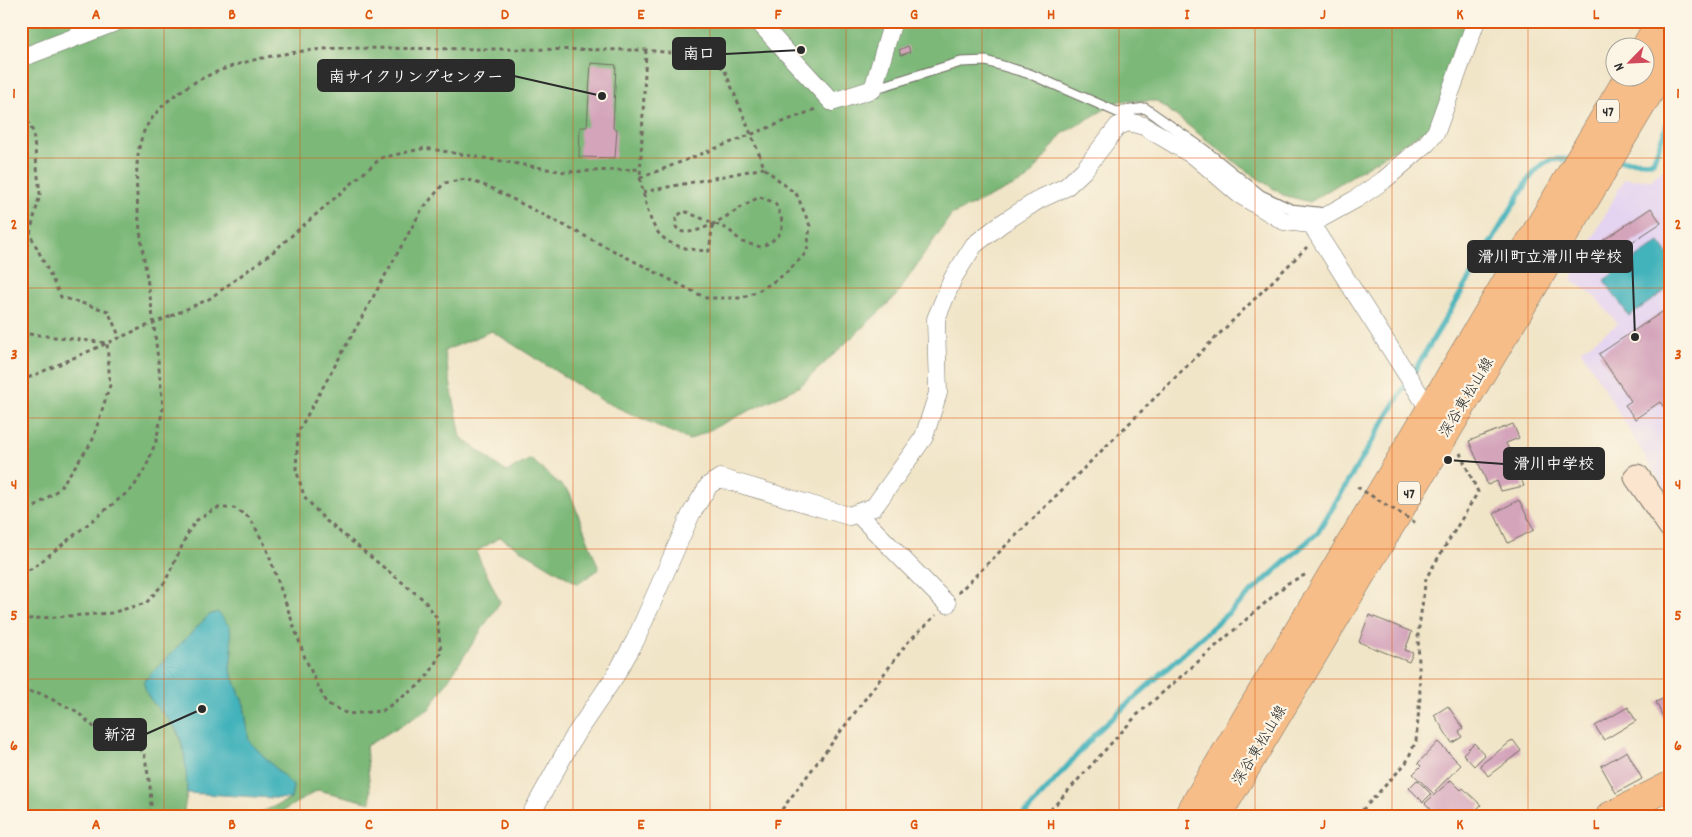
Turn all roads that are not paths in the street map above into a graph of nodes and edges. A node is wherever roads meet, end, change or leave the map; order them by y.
1 (118, 21) edge
2 (758, 21) edge
3 (893, 21) edge
4 (1476, 21) edge
5 (1660, 21) edge
6 (1651, 38) edge
7 (1671, 56) edge
8 (21, 58) edge
9 (1622, 88) edge
10 (873, 89) junction
11 (1332, 214) junction
12 (1314, 230) junction
13 (1438, 421) junction
14 (1637, 477) dead end
15 (857, 513) junction
16 (1671, 526) edge
17 (947, 604) road end
18 (1671, 785) edge
19 (530, 816) edge
20 (1188, 816) edge
21 (1217, 816) edge
22 (1610, 816) edge

1 - 8 street
2 - 10 street
3 - 10 street
4 - 11 street
5 - 6 main road
7 - 13 main road, 深谷東松山線 / 47
9 - 13 main road, 深谷東松山線 / 47
10 - 11 lane
11 - 12 street
12 - 13 street
12 - 15 street
13 - 20 main road, 深谷東松山線 / 47
13 - 21 main road, 深谷東松山線 / 47
14 - 16 street
15 - 17 street
15 - 19 street
18 - 22 main road

